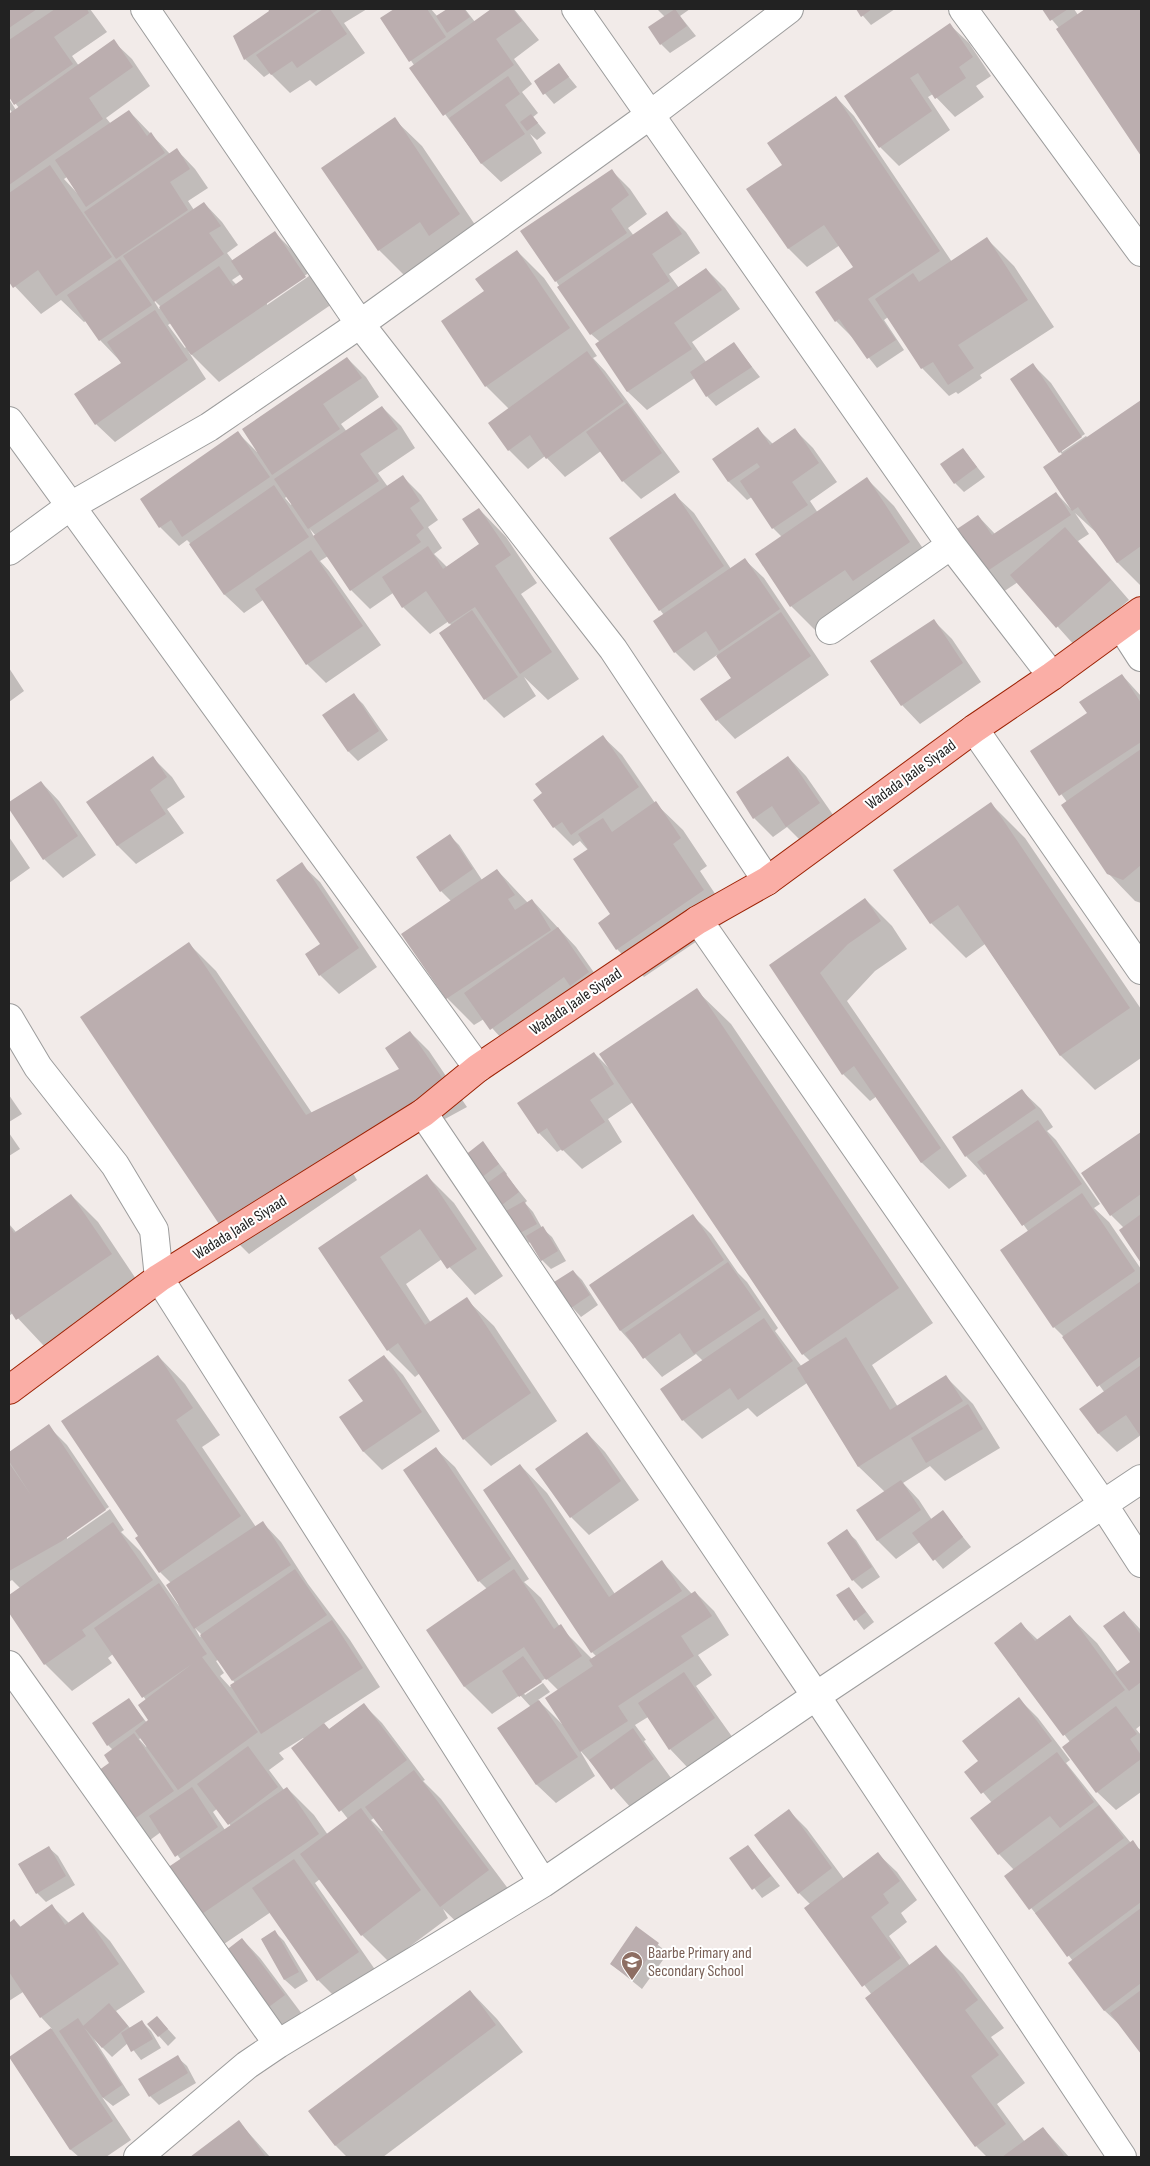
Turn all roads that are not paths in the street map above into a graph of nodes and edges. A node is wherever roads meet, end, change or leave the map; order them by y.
1 (145, 9) edge
2 (576, 9) edge
3 (789, 9) edge
4 (963, 9) edge
5 (650, 115) junction
6 (1141, 252) edge
7 (360, 324) junction
8 (9, 421) edge
9 (69, 507) junction
10 (951, 545) junction
11 (9, 551) edge
12 (1131, 618) edge
13 (830, 630) dead end
14 (1141, 656) edge
15 (1052, 676) junction
16 (974, 729) junction
17 (767, 881) junction
18 (698, 920) junction
19 (1141, 970) edge
20 (9, 1018) edge
21 (478, 1068) junction
22 (423, 1113) junction
23 (159, 1278) junction
24 (9, 1390) edge
25 (1141, 1479) edge
26 (1103, 1504) junction
27 (1141, 1563) edge
28 (9, 1665) edge
29 (816, 1696) junction
30 (543, 1883) junction
31 (278, 2044) junction
32 (138, 2157) edge
33 (1122, 2157) edge

1 - 7 street
2 - 5 street
3 - 5 street
4 - 6 street
5 - 7 street
5 - 10 street
7 - 9 street
7 - 17 street
8 - 9 street
9 - 11 street
9 - 21 street
10 - 13 street
10 - 15 street
12 - 14 street
12 - 15 main road, Wadada Jaale Siyaad
15 - 16 main road, Wadada Jaale Siyaad
16 - 17 main road, Wadada Jaale Siyaad
16 - 19 street
17 - 18 main road, Wadada Jaale Siyaad
18 - 21 main road, Wadada Jaale Siyaad
18 - 26 street
20 - 23 street
21 - 22 main road, Wadada Jaale Siyaad
22 - 23 main road, Wadada Jaale Siyaad
22 - 29 street
23 - 24 main road, Wadada Jaale Siyaad
23 - 30 street
25 - 26 street
26 - 27 street
26 - 29 street
28 - 31 street
29 - 30 street
29 - 33 street
30 - 31 street
31 - 32 street

